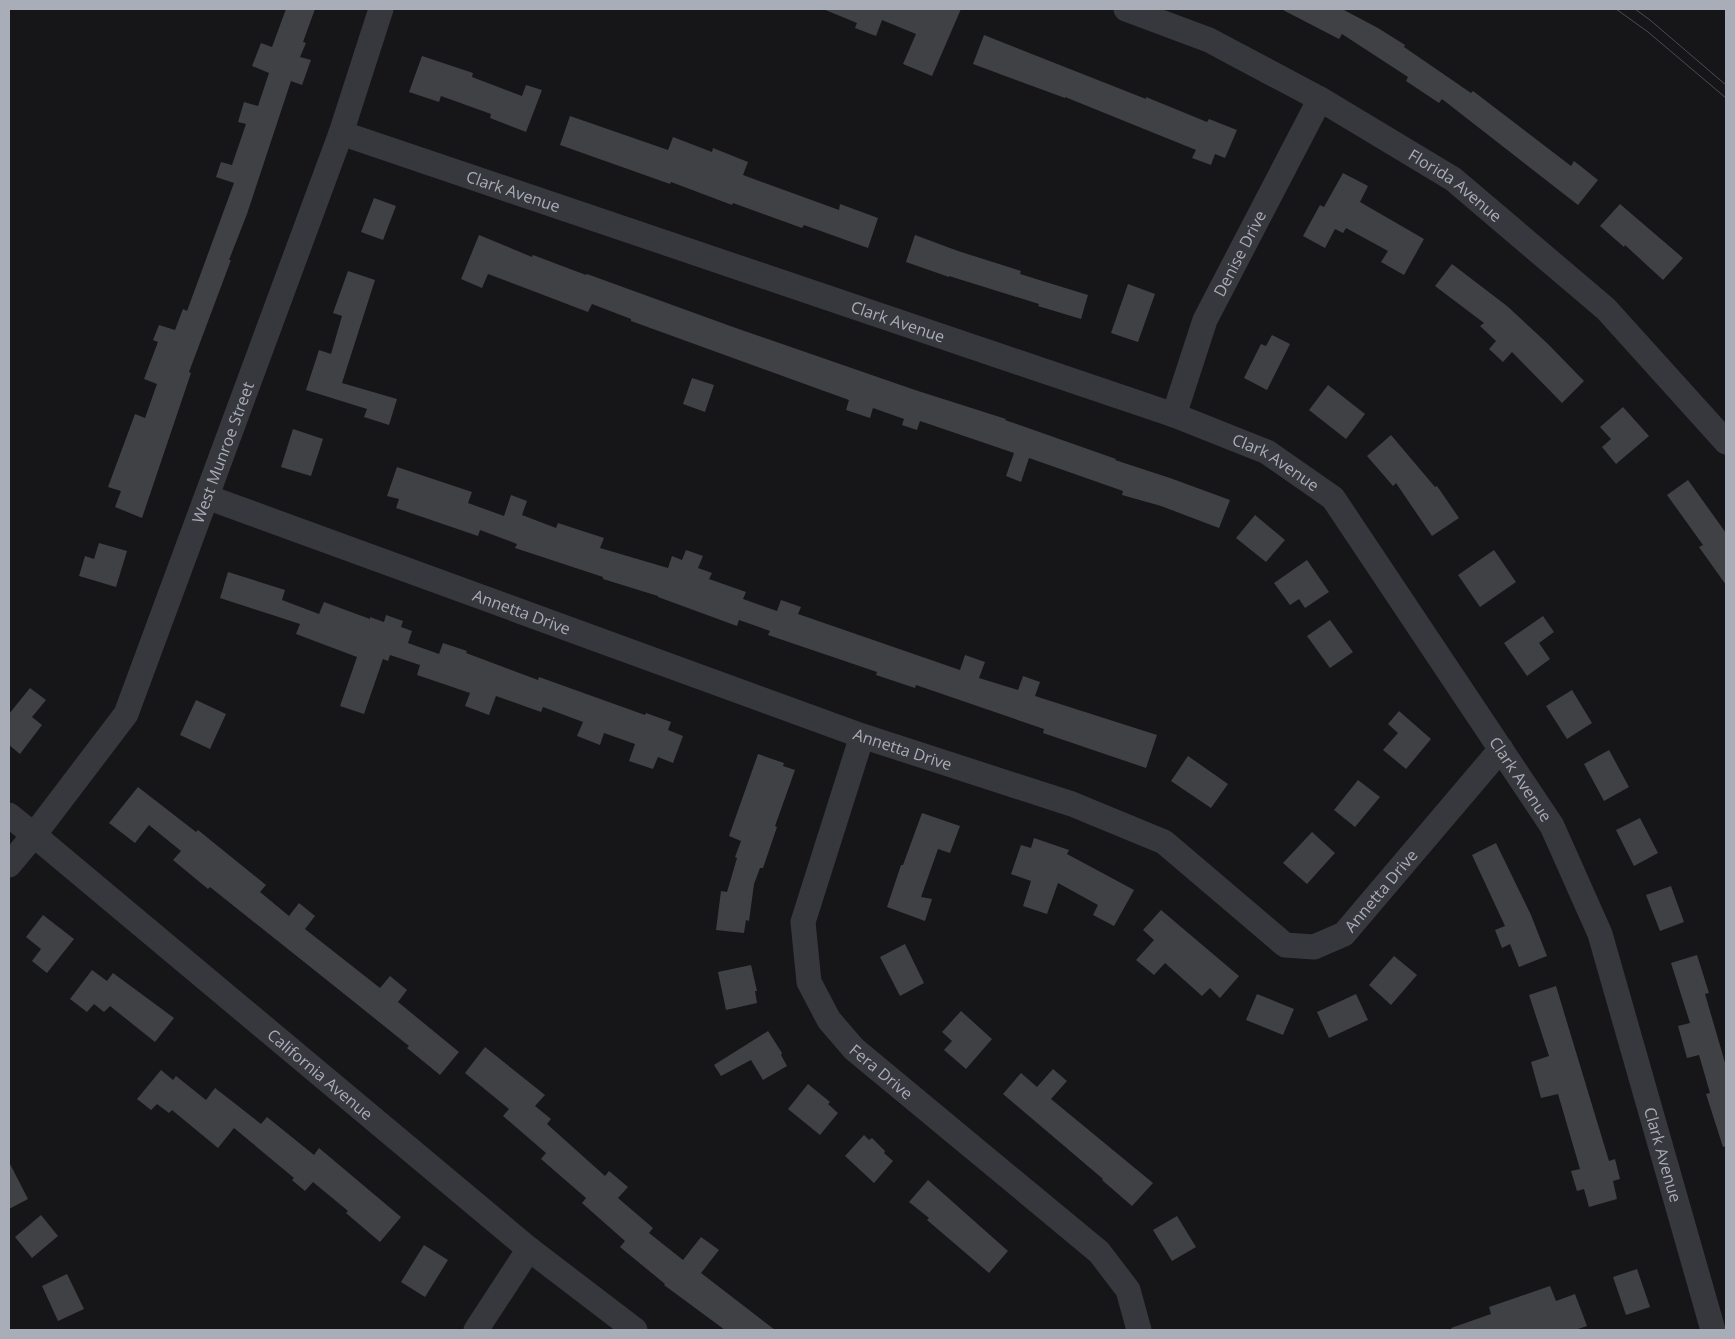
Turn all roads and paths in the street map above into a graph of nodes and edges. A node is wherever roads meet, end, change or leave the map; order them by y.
1 (381, 9) edge
2 (1126, 9) edge
3 (1320, 99) junction
4 (340, 133) junction
5 (1174, 415) junction
6 (1726, 442) edge
7 (207, 497) junction
8 (862, 736) junction
9 (1501, 749) junction
10 (9, 815) edge
11 (34, 835) junction
12 (9, 865) edge
13 (529, 1248) junction
14 (476, 1330) edge
15 (635, 1330) edge
16 (1139, 1330) edge
17 (1713, 1330) edge

1 - 4 street, West Munroe Street
2 - 3 street, Florida Avenue
3 - 5 street, Denise Drive
3 - 6 street, Florida Avenue
4 - 5 street, Clark Avenue
4 - 7 street, West Munroe Street
5 - 9 street, Clark Avenue
7 - 8 street, Annetta Drive
7 - 11 street, West Munroe Street
8 - 9 street, Annetta Drive
8 - 16 street, Fera Drive
9 - 17 street, Clark Avenue
10 - 11 street, California Avenue
11 - 12 street, West Munroe Street
11 - 13 street, California Avenue
13 - 14 street
13 - 15 street, California Avenue

